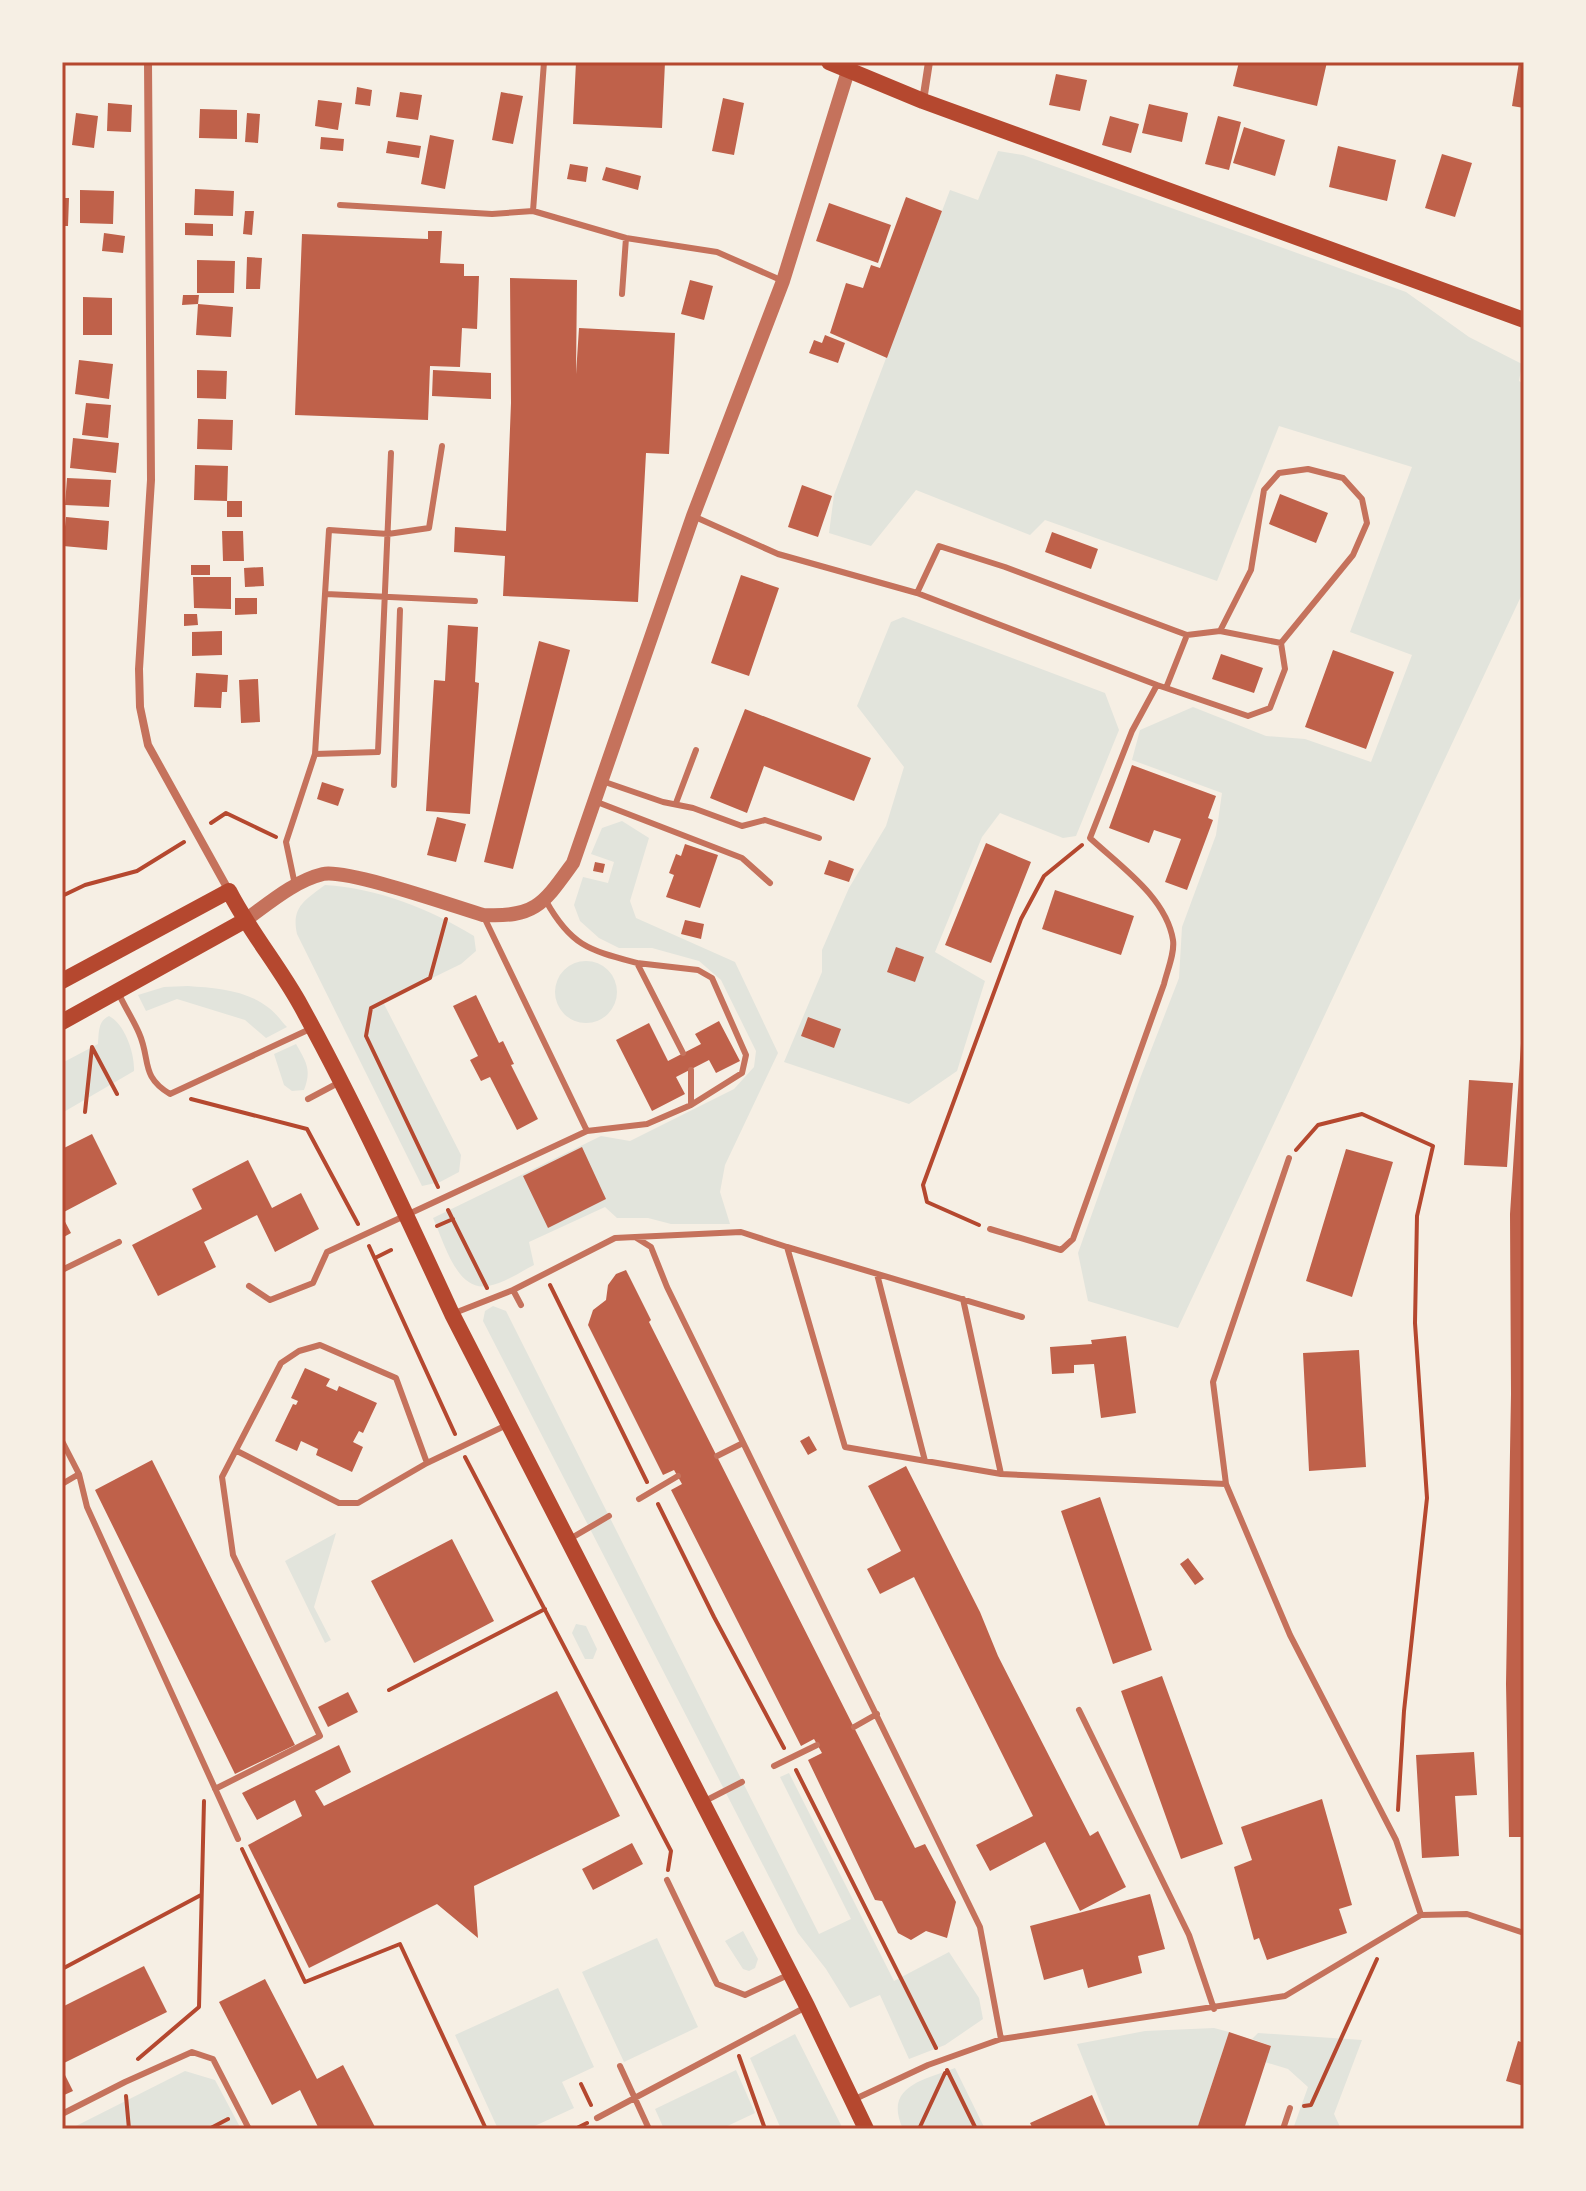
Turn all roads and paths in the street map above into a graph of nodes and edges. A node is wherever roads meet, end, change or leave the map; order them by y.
1 (148, 62) edge
2 (544, 62) edge
3 (829, 62) edge
4 (929, 62) edge
5 (848, 71) junction
6 (923, 101) junction
7 (340, 205) dead end
8 (533, 211) junction
9 (626, 238) junction
10 (783, 281) junction
11 (622, 294) dead end
12 (1524, 320) edge
13 (442, 446) dead end
14 (391, 453) dead end
15 (693, 516) junction
16 (388, 534) junction
17 (917, 593) junction
18 (326, 594) junction
19 (386, 597) junction
20 (475, 601) dead end
21 (400, 610) dead end
22 (1220, 631) junction
23 (1187, 635) junction
24 (1281, 643) junction
25 (1157, 685) junction
26 (1166, 688) junction
27 (395, 750) junction
28 (696, 750) dead end
29 (378, 752) junction
30 (315, 754) junction
31 (600, 780) junction
32 (394, 785) dead end
33 (593, 801) junction
34 (676, 803) junction
35 (211, 823) dead end
36 (819, 838) dead end
37 (1090, 838) junction
38 (184, 842) dead end
39 (286, 842) junction
40 (770, 883) dead end
41 (295, 885) junction
42 (229, 891) junction
43 (62, 896) edge
44 (546, 901) junction
45 (450, 905) junction
46 (483, 915) junction
47 (244, 921) junction
48 (637, 963) junction
49 (62, 981) edge
50 (118, 992) junction
51 (62, 1022) edge
52 (313, 1027) junction
53 (683, 1053) dead end
54 (691, 1070) dead end
55 (340, 1082) junction
56 (117, 1094) dead end
57 (170, 1094) junction
58 (308, 1099) dead end
59 (691, 1105) junction
60 (85, 1112) dead end
61 (587, 1131) junction
62 (1289, 1158) joint
63 (443, 1198) junction
64 (406, 1214) junction
65 (453, 1219) junction
66 (437, 1226) dead end
67 (990, 1229) joint
68 (364, 1235) junction
69 (635, 1237) junction
70 (119, 1242) dead end
71 (787, 1247) junction
72 (391, 1250) dead end
73 (375, 1259) junction
74 (62, 1270) edge
75 (545, 1274) junction
76 (877, 1274) junction
77 (249, 1286) dead end
78 (513, 1290) junction
79 (492, 1299) junction
80 (963, 1299) junction
81 (521, 1305) dead end
82 (452, 1314) junction
83 (1022, 1317) dead end
84 (509, 1424) junction
85 (62, 1441) edge
86 (743, 1443) junction
87 (461, 1447) junction
88 (237, 1451) junction
89 (717, 1456) dead end
90 (925, 1461) junction
91 (427, 1463) junction
92 (79, 1474) junction
93 (1001, 1474) junction
94 (678, 1476) dead end
95 (62, 1484) edge
96 (1226, 1484) junction
97 (652, 1492) junction
98 (639, 1499) dead end
99 (609, 1516) dead end
100 (568, 1540) junction
101 (545, 1609) junction
102 (389, 1690) dead end
103 (1079, 1710) dead end
104 (877, 1714) junction
105 (854, 1727) dead end
106 (817, 1745) dead end
107 (790, 1759) junction
108 (774, 1766) dead end
109 (742, 1782) dead end
110 (215, 1789) junction
111 (703, 1802) junction
112 (238, 1839) joint
113 (1396, 1840) junction
114 (671, 1851) dead end
115 (667, 1880) dead end
116 (201, 1895) junction
117 (1421, 1915) junction
118 (1524, 1933) edge
119 (1388, 1935) junction
120 (62, 1969) edge
121 (791, 1974) junction
122 (807, 2006) junction
123 (1214, 2009) junction
124 (1001, 2039) junction
125 (736, 2046) junction
126 (942, 2059) junction
127 (620, 2066) dead end
128 (946, 2069) junction
129 (125, 2082) junction
130 (635, 2098) junction
131 (852, 2100) junction
132 (1290, 2108) joint
133 (239, 2112) junction
134 (62, 2114) edge
135 (597, 2118) dead end
136 (129, 2129) edge
137 (209, 2129) edge
138 (249, 2129) edge
139 (486, 2129) edge
140 (649, 2129) edge
141 (765, 2129) edge
142 (866, 2129) edge
143 (919, 2129) edge
144 (976, 2129) edge
145 (1283, 2129) edge

1 - 42 street
2 - 8 lane
3 - 5 main road
4 - 6 street
5 - 6 main road
5 - 10 street
6 - 12 main road
7 - 8 lane
8 - 9 lane
9 - 10 lane
9 - 11 lane
10 - 15 street
13 - 16 lane
14 - 16 lane
15 - 17 lane
15 - 31 street
16 - 18 lane
16 - 19 lane
17 - 23 lane
17 - 25 lane
18 - 19 lane
18 - 30 lane
19 - 20 lane
19 - 29 lane
21 - 27 lane
22 - 23 lane
22 - 24 lane
22 - 24 lane
23 - 26 lane
24 - 26 lane
25 - 26 lane
25 - 37 lane
27 - 29 lane
27 - 32 lane
28 - 34 lane
29 - 30 lane
30 - 39 lane
31 - 33 street
31 - 34 lane
33 - 40 lane
33 - 44 street
34 - 36 lane
35 - 39 path
37 - 67 path
37 - 67 lane
38 - 43 path
39 - 41 lane
41 - 45 street
41 - 47 street
42 - 47 main road
42 - 49 main road
44 - 46 street
44 - 48 lane
45 - 46 street
45 - 63 path
46 - 61 lane
47 - 50 main road
47 - 52 main road
48 - 53 lane
48 - 59 lane
50 - 51 main road
50 - 57 lane
52 - 55 main road
52 - 57 lane
54 - 59 lane
55 - 58 lane
55 - 64 main road
56 - 60 path
57 - 68 path
59 - 61 lane
61 - 63 lane
62 - 96 lane
62 - 113 path
63 - 64 lane
63 - 65 path
64 - 68 lane
64 - 82 main road
65 - 66 path
65 - 79 path
68 - 73 path
68 - 77 lane
69 - 71 lane
69 - 75 lane
69 - 86 lane
70 - 74 lane
71 - 76 lane
71 - 90 lane
72 - 73 path
73 - 87 path
75 - 78 lane
75 - 97 path
76 - 80 lane
76 - 90 lane
78 - 79 lane
78 - 81 lane
79 - 82 lane
80 - 83 lane
80 - 93 lane
82 - 84 main road
84 - 87 lane
84 - 100 main road
85 - 92 lane
86 - 89 lane
86 - 104 lane
87 - 91 lane
87 - 101 path
88 - 91 lane
88 - 91 lane
88 - 110 lane
90 - 93 lane
92 - 95 lane
92 - 110 lane
93 - 96 lane
94 - 97 lane
96 - 113 lane
97 - 98 lane
97 - 107 path
99 - 100 lane
100 - 111 main road
101 - 102 path
101 - 114 path
103 - 123 lane
104 - 105 lane
104 - 124 lane
106 - 107 lane
107 - 108 lane
107 - 126 path
109 - 111 lane
110 - 112 lane
110 - 116 path
111 - 121 main road
112 - 139 path
113 - 117 lane
115 - 121 lane
116 - 120 path
116 - 129 path
117 - 118 lane
117 - 119 lane
119 - 123 lane
119 - 132 path
121 - 122 main road
122 - 125 lane
122 - 131 main road
123 - 124 lane
124 - 126 lane
125 - 130 lane
125 - 141 path
126 - 128 path
126 - 131 lane
127 - 130 lane
128 - 143 path
128 - 144 path
129 - 133 lane
129 - 134 lane
129 - 136 path
130 - 135 lane
130 - 140 lane
131 - 142 main road
132 - 145 lane
133 - 137 path
133 - 138 lane

